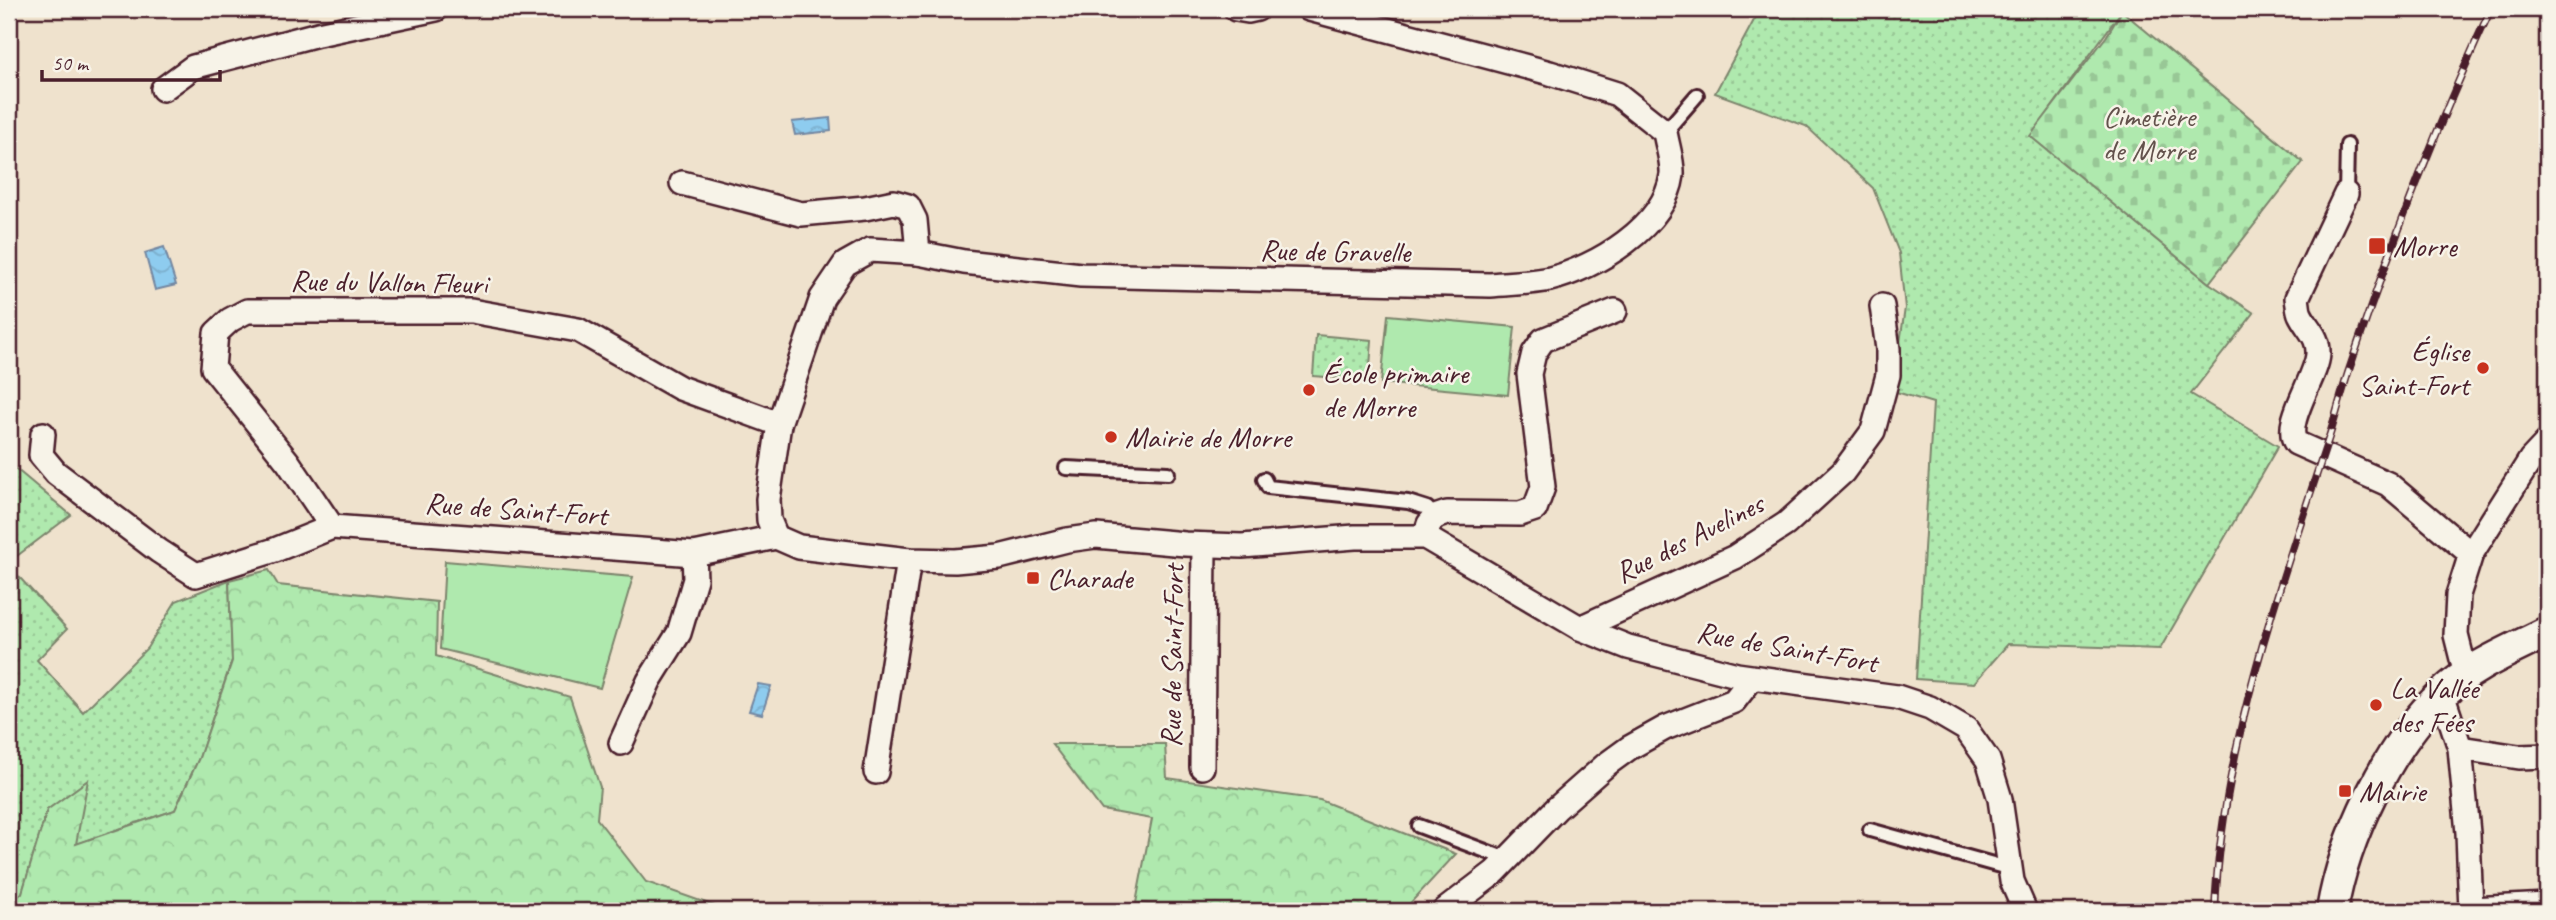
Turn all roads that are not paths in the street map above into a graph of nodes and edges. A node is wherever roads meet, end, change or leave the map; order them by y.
1 (436, 9) edge
2 (1236, 9) edge
3 (1256, 9) edge
4 (1309, 9) edge
5 (1327, 12) edge
6 (375, 14) edge
7 (163, 89) dead end
8 (1697, 95) dead end
9 (1665, 132) junction
10 (2347, 145) dead end
11 (682, 183) dead end
12 (2346, 194) joint
13 (918, 253) junction
14 (1882, 306) dead end
15 (1615, 311) dead end
16 (779, 424) junction
17 (43, 434) dead end
18 (2547, 442) edge
19 (1066, 468) dead end
20 (1168, 473) dead end
21 (1264, 479) dead end
22 (332, 527) junction
23 (1430, 527) junction
24 (776, 537) junction
25 (1204, 545) junction
26 (694, 554) junction
27 (2471, 554) junction
28 (909, 560) junction
29 (1580, 628) junction
30 (2547, 632) edge
31 (2466, 675) junction
32 (1752, 678) junction
33 (2441, 694) junction
34 (621, 743) dead end
35 (2460, 748) junction
36 (2547, 756) edge
37 (1202, 767) dead end
38 (876, 772) dead end
39 (1419, 826) dead end
40 (1870, 830) dead end
41 (1507, 859) junction
42 (2011, 869) junction
43 (2547, 905) edge
44 (2471, 910) edge
45 (1444, 911) edge
46 (2025, 911) edge
47 (2332, 911) edge

1 - 6 street
2 - 3 street
4 - 5 street
5 - 9 street
6 - 7 street
8 - 9 lane
9 - 13 street, Rue de Gravelle
10 - 12 lane
11 - 13 street
12 - 27 street
13 - 16 street, Rue de Gravelle
14 - 29 street, Rue des Avelines
15 - 23 street, Rue de Saint-Fort
16 - 22 street, Rue du Vallon Fleuri
16 - 24 street, Rue de Gravelle
17 - 22 street
18 - 27 street
19 - 20 lane
21 - 23 lane
22 - 26 street, Rue de Saint-Fort
23 - 25 street, Rue de Saint-Fort
23 - 29 street, Rue de Saint-Fort
24 - 26 street, Rue de Saint-Fort
24 - 28 street, Rue de Saint-Fort
25 - 28 street, Rue de Saint-Fort
25 - 37 street, Rue de Saint-Fort
26 - 34 street
27 - 31 street
28 - 38 street
29 - 32 street, Rue de Saint-Fort
30 - 31 street
31 - 33 street
32 - 41 street
32 - 42 street, Rue de Saint-Fort
33 - 35 street
33 - 47 street
35 - 36 street
35 - 44 street
39 - 41 lane
40 - 42 lane
41 - 45 street
42 - 46 street, Rue de Saint-Fort
43 - 44 street

